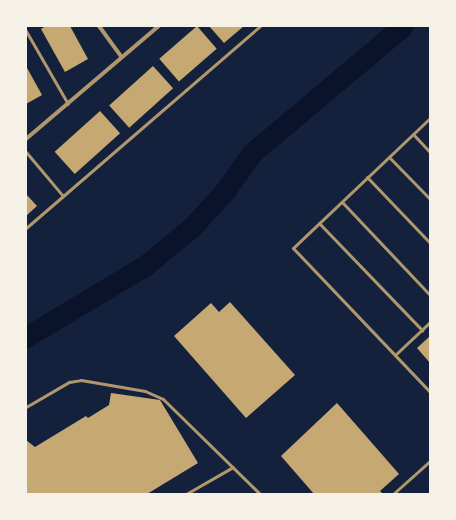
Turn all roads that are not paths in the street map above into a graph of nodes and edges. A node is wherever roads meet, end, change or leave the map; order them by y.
1 (99, 26) edge
2 (159, 26) edge
3 (260, 26) edge
4 (26, 31) edge
5 (121, 56) junction
6 (68, 104) junction
7 (430, 118) edge
8 (413, 134) junction
9 (26, 139) edge
10 (26, 152) edge
11 (430, 152) edge
12 (390, 157) junction
13 (367, 177) junction
14 (63, 196) junction
15 (430, 199) edge
16 (342, 202) junction
17 (319, 223) junction
18 (26, 228) edge
19 (430, 243) edge
20 (430, 296) edge
21 (430, 322) edge
22 (422, 330) junction
23 (395, 355) junction
24 (430, 392) edge
25 (26, 407) edge
26 (430, 461) edge
27 (233, 467) junction
28 (186, 494) edge
29 (260, 494) edge
30 (392, 494) edge

1 - 5 street
2 - 5 street
3 - 14 lane
4 - 6 lane
5 - 6 street
6 - 9 street
7 - 8 lane
8 - 11 lane
8 - 12 lane
10 - 14 lane
12 - 13 lane
12 - 15 lane
13 - 16 lane
13 - 19 lane
14 - 18 lane
16 - 17 lane
16 - 20 lane
17 - 22 lane
17 - 23 lane
21 - 22 lane
22 - 23 lane
23 - 24 lane
25 - 27 lane
26 - 30 lane
27 - 28 lane
27 - 29 lane

